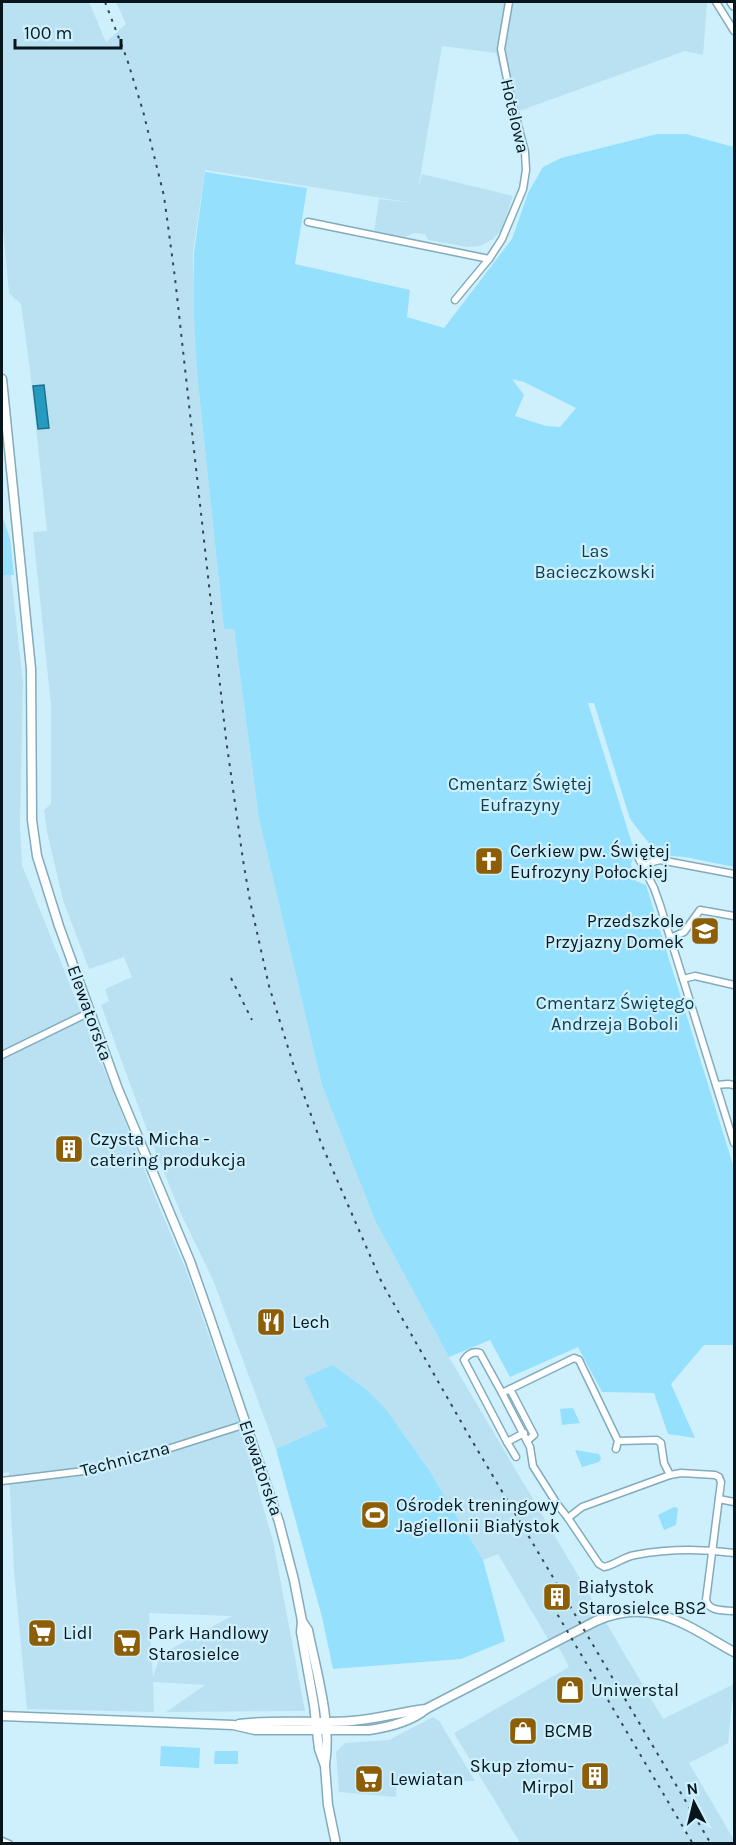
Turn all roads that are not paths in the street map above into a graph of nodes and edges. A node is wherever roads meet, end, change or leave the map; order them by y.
1 (509, 2) edge
2 (716, 2) edge
3 (735, 31) edge
4 (308, 222) dead end
5 (489, 259) junction
6 (454, 300) dead end
7 (2, 379) edge
8 (3, 410) edge
9 (638, 857) dead end
10 (642, 865) junction
11 (735, 874) edge
12 (735, 916) edge
13 (670, 938) junction
14 (682, 979) junction
15 (735, 985) edge
16 (90, 1012) junction
17 (2, 1054) edge
18 (717, 1085) junction
19 (735, 1085) edge
20 (735, 1143) edge
21 (510, 1389) junction
22 (502, 1392) junction
23 (246, 1424) junction
24 (524, 1433) junction
25 (527, 1441) junction
26 (618, 1441) junction
27 (507, 1442) junction
28 (616, 1449) dead end
29 (516, 1457) dead end
30 (670, 1475) junction
31 (2, 1481) edge
32 (719, 1499) junction
33 (735, 1502) edge
34 (568, 1518) junction
35 (712, 1550) junction
36 (735, 1553) edge
37 (735, 1611) edge
38 (735, 1652) edge
39 (2, 1716) edge
40 (321, 1726) junction
41 (2, 1841) edge
42 (9, 1844) edge
43 (336, 1844) edge

1 - 5 street, Hotelowa
2 - 3 street
4 - 5 street
5 - 6 street, Hotelowa
7 - 8 street, Elewatorska
8 - 16 street, Elewatorska
9 - 10 street
10 - 11 street
10 - 13 street
12 - 13 street
13 - 14 street
14 - 15 street
14 - 18 street
16 - 17 street
16 - 23 street, Elewatorska
18 - 19 street
18 - 20 street
21 - 22 street
21 - 25 street
21 - 26 street
22 - 24 street
22 - 27 street
23 - 31 street, Techniczna
23 - 40 street, Elewatorska
24 - 25 street
24 - 27 street
25 - 34 street
26 - 28 street
26 - 30 street
27 - 29 street
30 - 32 street
30 - 34 street
32 - 33 street
32 - 35 street
34 - 35 street
35 - 36 street
35 - 37 street
38 - 40 street
39 - 40 street
40 - 43 street, Elewatorska
41 - 42 street

